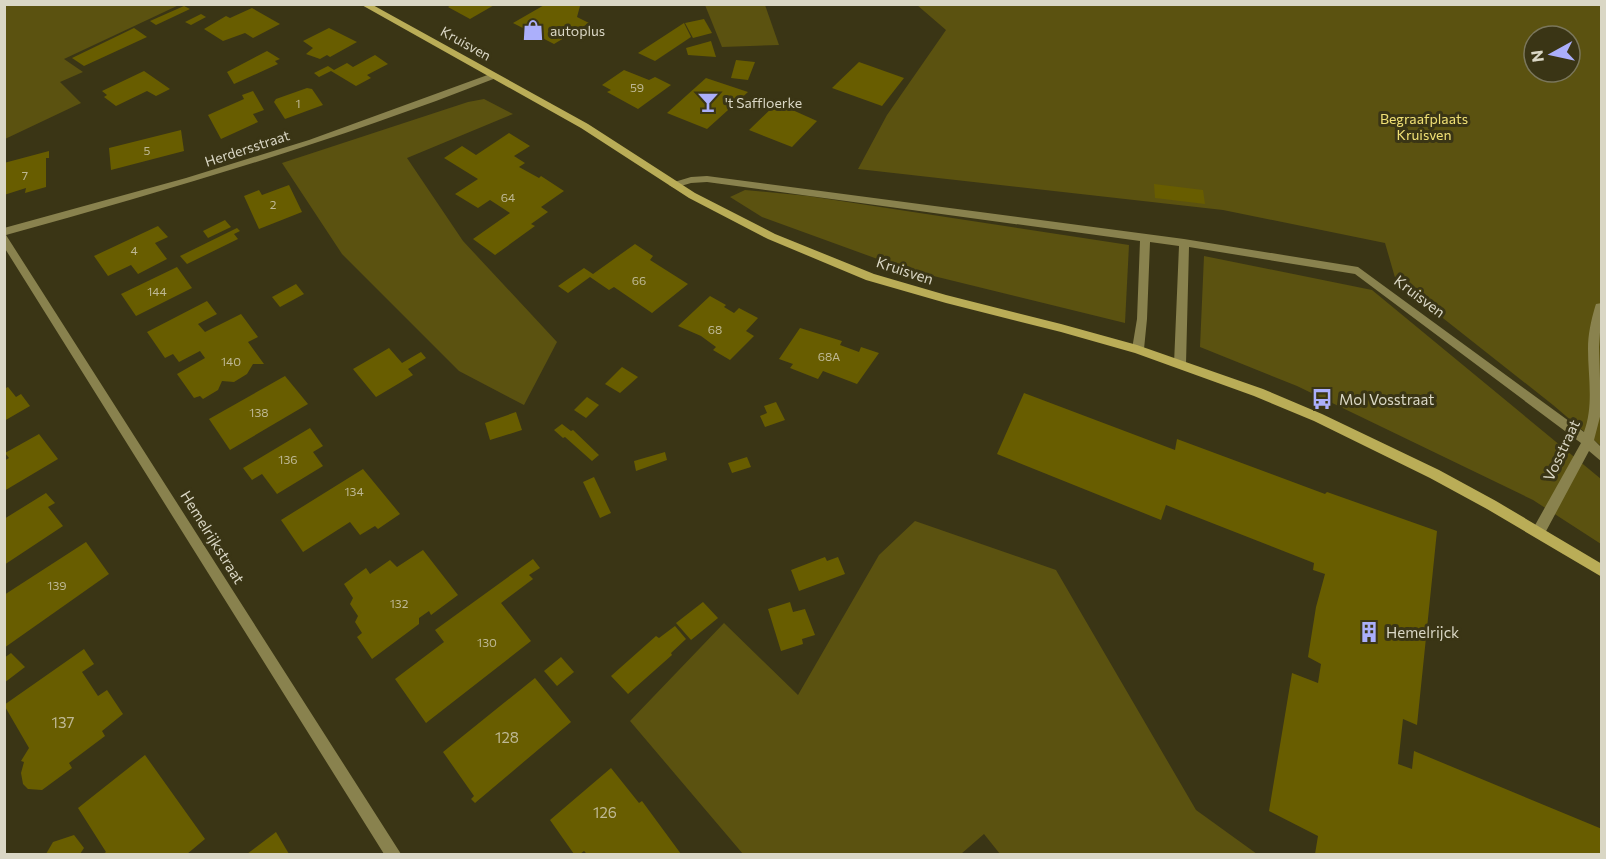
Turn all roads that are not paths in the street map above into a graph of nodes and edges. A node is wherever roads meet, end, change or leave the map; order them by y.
1 (364, 4) edge
2 (494, 76) junction
3 (674, 185) junction
4 (4, 232) edge
5 (4, 238) edge
6 (1144, 238) junction
7 (1184, 243) junction
8 (1600, 307) dead end
9 (1138, 349) junction
10 (1180, 364) junction
11 (1587, 441) junction
12 (1602, 457) edge
13 (1539, 531) junction
14 (1602, 571) edge
15 (393, 855) edge

1 - 2 street, Kruisven
2 - 3 street, Kruisven
2 - 4 street, Herdersstraat
3 - 6 street, Kruisven
3 - 9 street, Kruisven
5 - 15 street, Hemelrijkstraat
6 - 7 street, Kruisven
6 - 9 street
7 - 10 street
7 - 11 street, Kruisven
8 - 11 street, Vosstraat
9 - 10 street, Kruisven
10 - 13 street, Kruisven
11 - 12 street, Kruisven
11 - 13 street, Vosstraat
13 - 14 street, Kruisven

